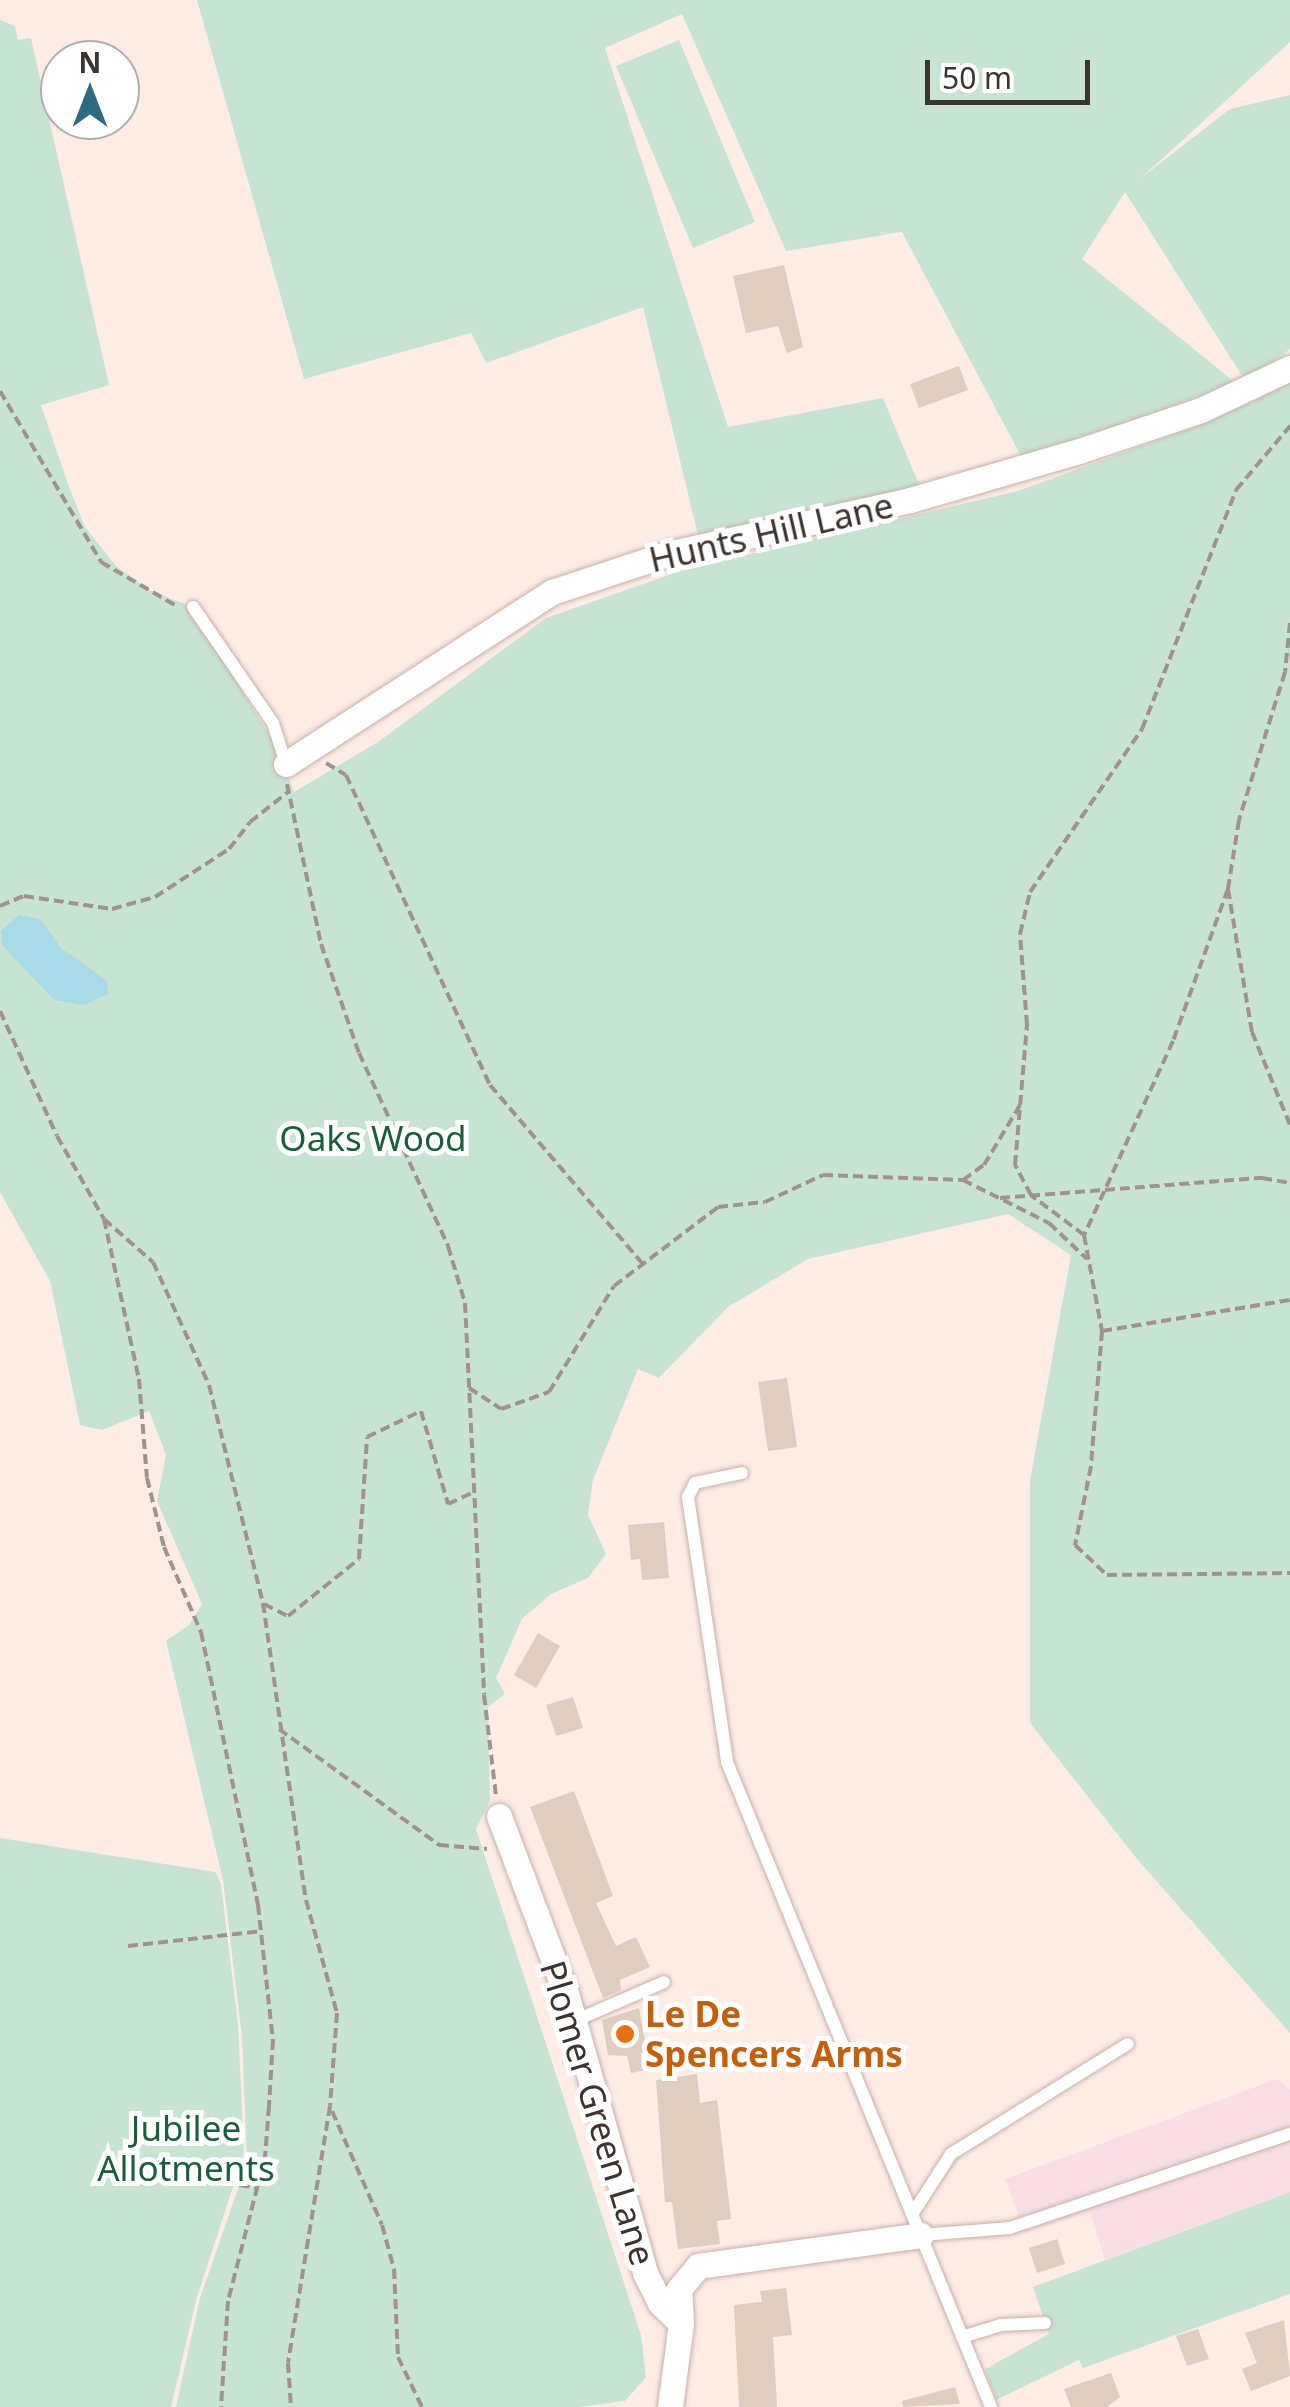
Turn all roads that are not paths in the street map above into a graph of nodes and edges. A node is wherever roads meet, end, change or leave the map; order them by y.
1 (1290, 368) edge
2 (194, 607) road end
3 (296, 758) joint
4 (742, 1472) dead end
5 (499, 1816) road end
6 (664, 1982) dead end
7 (574, 2021) junction
8 (1128, 2044) dead end
9 (1290, 2134) edge
10 (917, 2224) junction
11 (681, 2323) junction
12 (1045, 2323) dead end
13 (962, 2337) junction
14 (670, 2407) edge
15 (991, 2407) edge

1 - 3 street, Hunts Hill Lane
2 - 3 lane
4 - 10 lane
5 - 7 street, Plomer Green Lane
6 - 7 lane
7 - 11 street, Plomer Green Lane
8 - 10 lane
9 - 10 lane
10 - 11 street
10 - 13 lane
11 - 14 street
12 - 13 lane
13 - 15 lane

